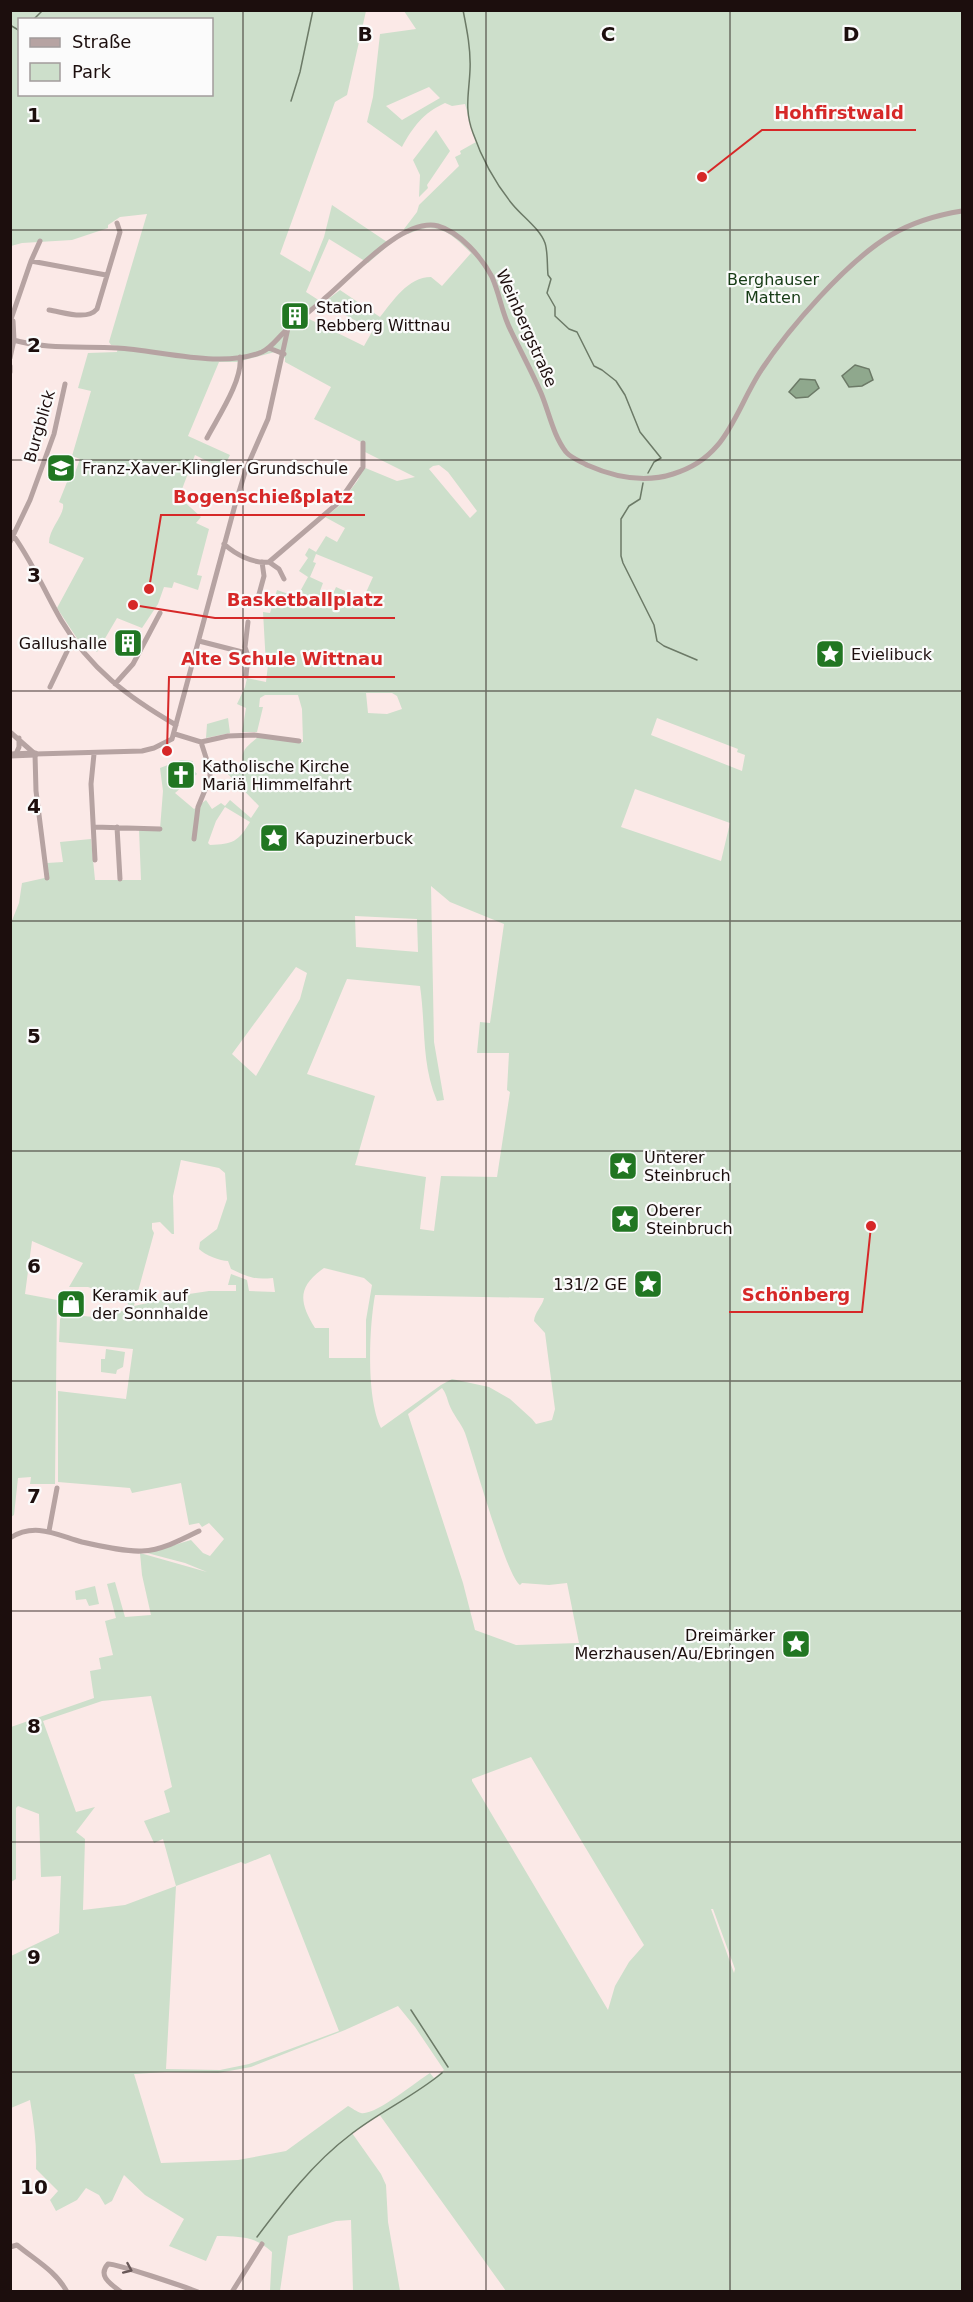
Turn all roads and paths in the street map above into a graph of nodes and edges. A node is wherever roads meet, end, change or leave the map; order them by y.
1 (963, 211) edge
2 (117, 223) dead end
3 (40, 241) dead end
4 (31, 261) junction
5 (106, 275) junction
6 (10, 294) edge
7 (19, 296) junction
8 (49, 310) dead end
9 (12, 321) edge
10 (288, 327) junction
11 (12, 340) edge
12 (269, 348) junction
13 (284, 354) junction
14 (240, 357) junction
15 (10, 358) edge
16 (10, 366) edge
17 (10, 372) edge
18 (65, 384) dead end
19 (207, 438) dead end
20 (363, 443) dead end
21 (12, 533) edge
22 (10, 542) edge
23 (224, 544) junction
24 (265, 562) junction
25 (284, 579) dead end
26 (258, 598) dead end
27 (160, 613) dead end
28 (248, 622) dead end
29 (73, 639) junction
30 (199, 641) junction
31 (246, 653) junction
32 (246, 676) dead end
33 (115, 684) junction
34 (50, 687) dead end
35 (176, 725) junction
36 (10, 732) edge
37 (175, 734) junction
38 (19, 738) junction
39 (299, 741) dead end
40 (201, 742) junction
41 (34, 754) junction
42 (94, 754) junction
43 (13, 755) edge
44 (94, 827) junction
45 (117, 828) junction
46 (160, 829) dead end
47 (194, 839) dead end
48 (94, 860) dead end
49 (46, 878) dead end
50 (120, 879) dead end
51 (57, 1488) dead end
52 (49, 1531) junction
53 (200, 1531) dead end
54 (10, 1538) edge
55 (262, 2244) dead end
56 (10, 2247) edge
57 (67, 2292) edge
58 (121, 2292) edge
59 (198, 2292) edge
60 (232, 2292) edge

1 - 10 street, Weinbergstraße
2 - 5 street
3 - 4 street
4 - 5 street
4 - 7 street
5 - 8 street
6 - 7 street
7 - 9 street
9 - 11 street
10 - 12 street, Weinbergstraße
10 - 13 street
11 - 14 street
11 - 15 street
12 - 13 street
12 - 14 street
13 - 23 street
14 - 19 street
16 - 17 street
18 - 21 street, Burgblick
20 - 24 street
21 - 22 street, Burgblick
21 - 29 street
23 - 24 street
23 - 30 street
24 - 25 street
24 - 26 street
27 - 33 street
28 - 31 street
29 - 33 street
29 - 34 street
30 - 31 street
30 - 35 street
31 - 32 street
33 - 35 street
35 - 37 street
36 - 38 street
37 - 40 street
37 - 42 street
38 - 41 street
38 - 43 street
39 - 40 street
40 - 47 street
41 - 42 street
41 - 43 street
41 - 49 street
42 - 44 street
44 - 45 street
44 - 48 street
45 - 46 street
45 - 50 street
51 - 52 street
52 - 53 street
52 - 54 street
55 - 60 street
56 - 57 street
58 -> 59 street

